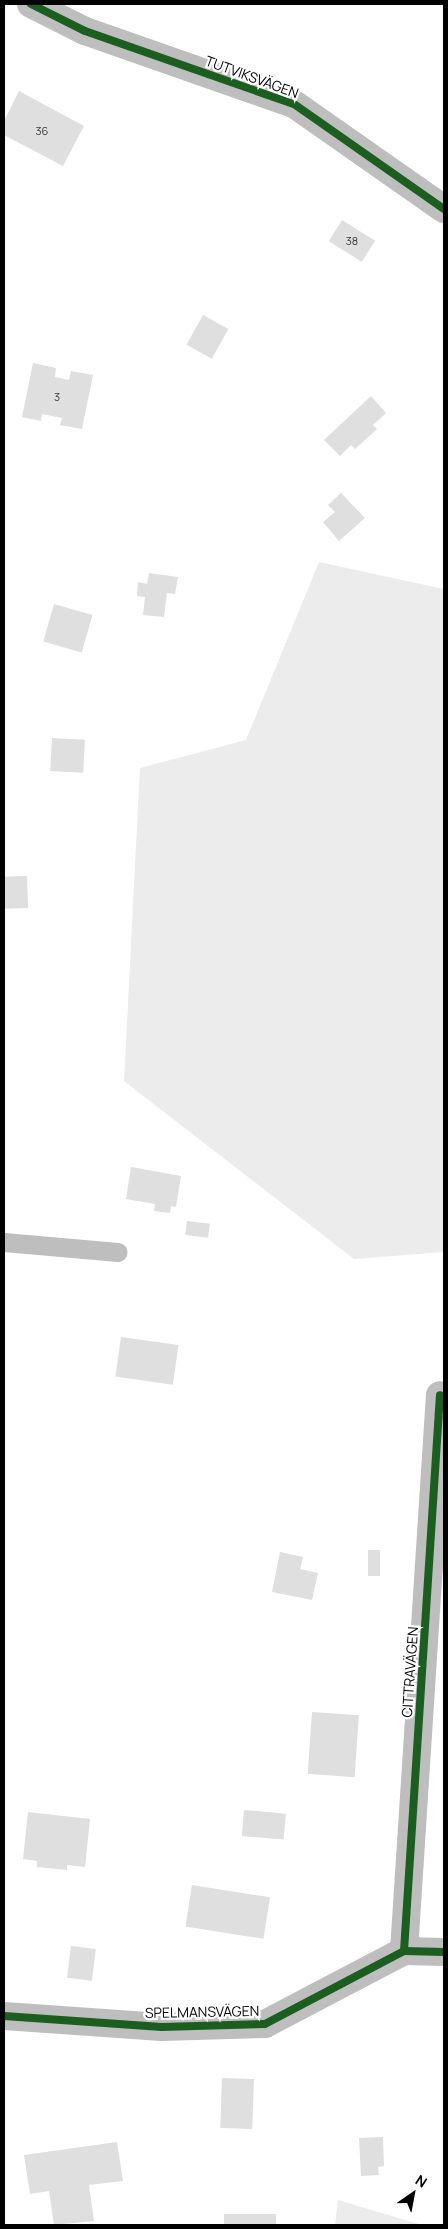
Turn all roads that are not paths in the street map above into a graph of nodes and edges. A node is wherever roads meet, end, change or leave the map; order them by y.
1 (31, 4) edge
2 (444, 209) edge
3 (4, 1242) edge
4 (118, 1252) dead end
5 (440, 1395) dead end
6 (404, 1952) junction
7 (444, 1952) edge
8 (4, 2016) edge

1 - 2 street, TUTVIKSVÄGEN
3 - 4 lane
5 - 6 street, CITTRAVÄGEN
6 - 7 street, SPELMANSVÄGEN
6 - 8 street, SPELMANSVÄGEN

